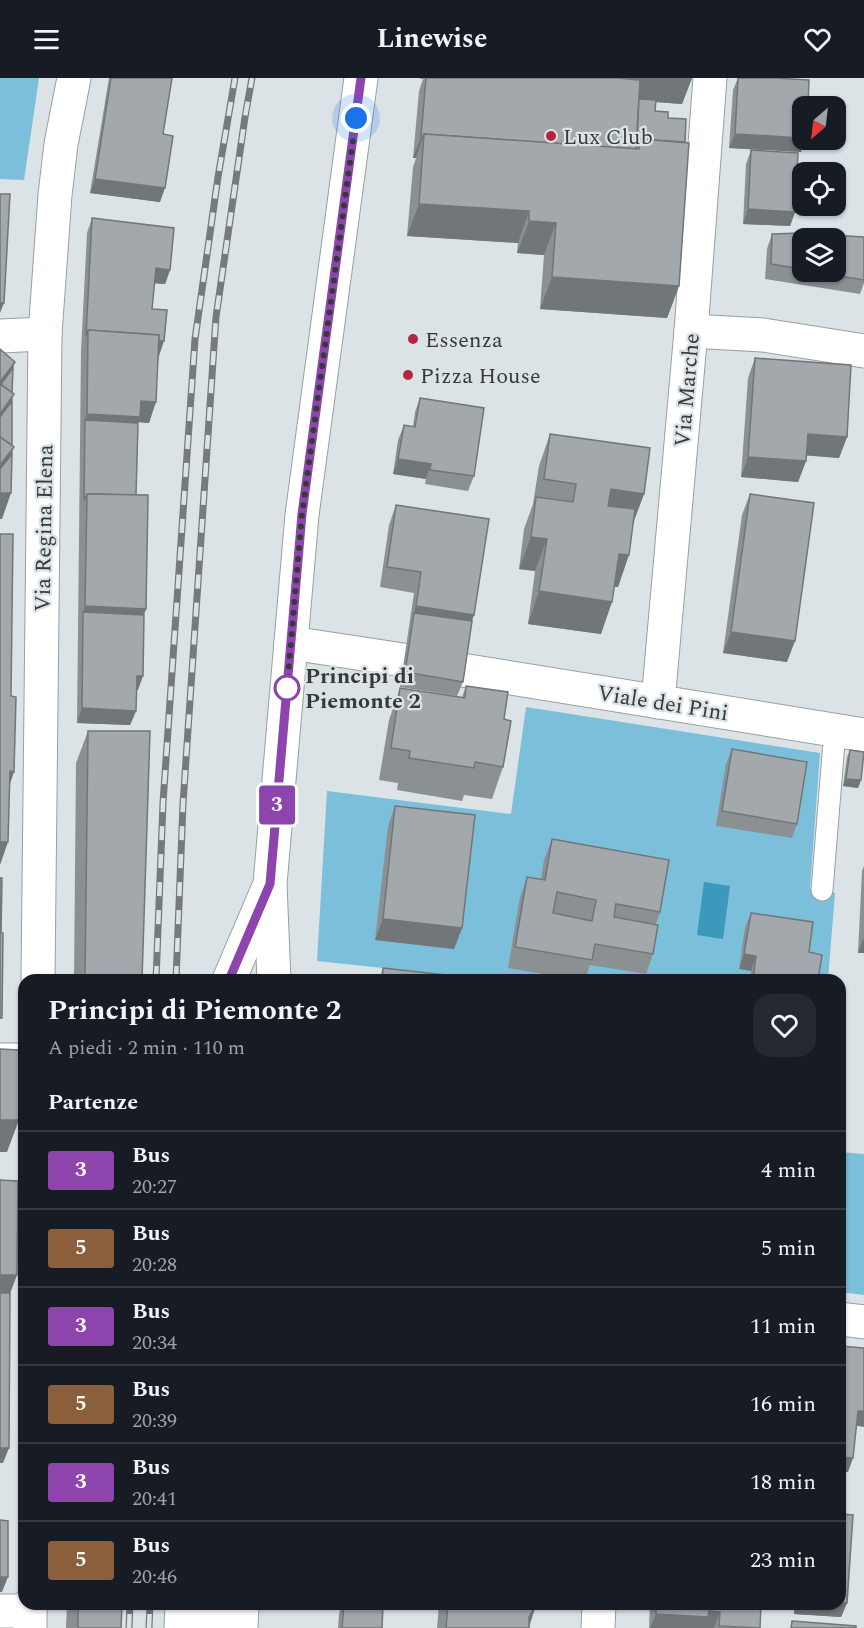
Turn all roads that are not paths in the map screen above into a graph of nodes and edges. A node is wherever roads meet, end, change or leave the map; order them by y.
1 (74, 78) edge
2 (361, 78) edge
3 (710, 78) edge
4 (691, 331) junction
5 (45, 334) junction
6 (0, 336) edge
7 (864, 351) edge
8 (291, 643) junction
9 (404, 660) edge
10 (462, 670) edge
11 (658, 702) junction
12 (849, 732) edge
13 (270, 884) junction
14 (822, 891) dead end
15 (38, 974) edge
16 (232, 974) edge
17 (254, 974) edge
18 (274, 974) edge
19 (0, 1060) edge
20 (18, 1060) edge
21 (846, 1320) edge
22 (864, 1322) edge
23 (182, 1610) edge
24 (213, 1610) edge
25 (242, 1610) edge
26 (599, 1610) edge
27 (181, 1628) edge
28 (212, 1628) edge
29 (241, 1628) edge
30 (598, 1628) edge

1 - 5 street, Via Regina Elena
2 - 8 street
3 - 4 street, Via Marche
4 - 7 street
4 - 11 street, Via Marche
5 - 6 street
5 - 15 street, Via Regina Elena
8 - 9 street
8 - 13 street
10 - 11 street, Viale dei Pini
11 - 12 street, Viale dei Pini
12 - 14 lane
13 - 16 street
13 - 17 street
13 - 18 street
19 - 20 street
21 - 22 street
23 - 27 street
24 - 28 street
25 - 29 street
26 - 30 street

